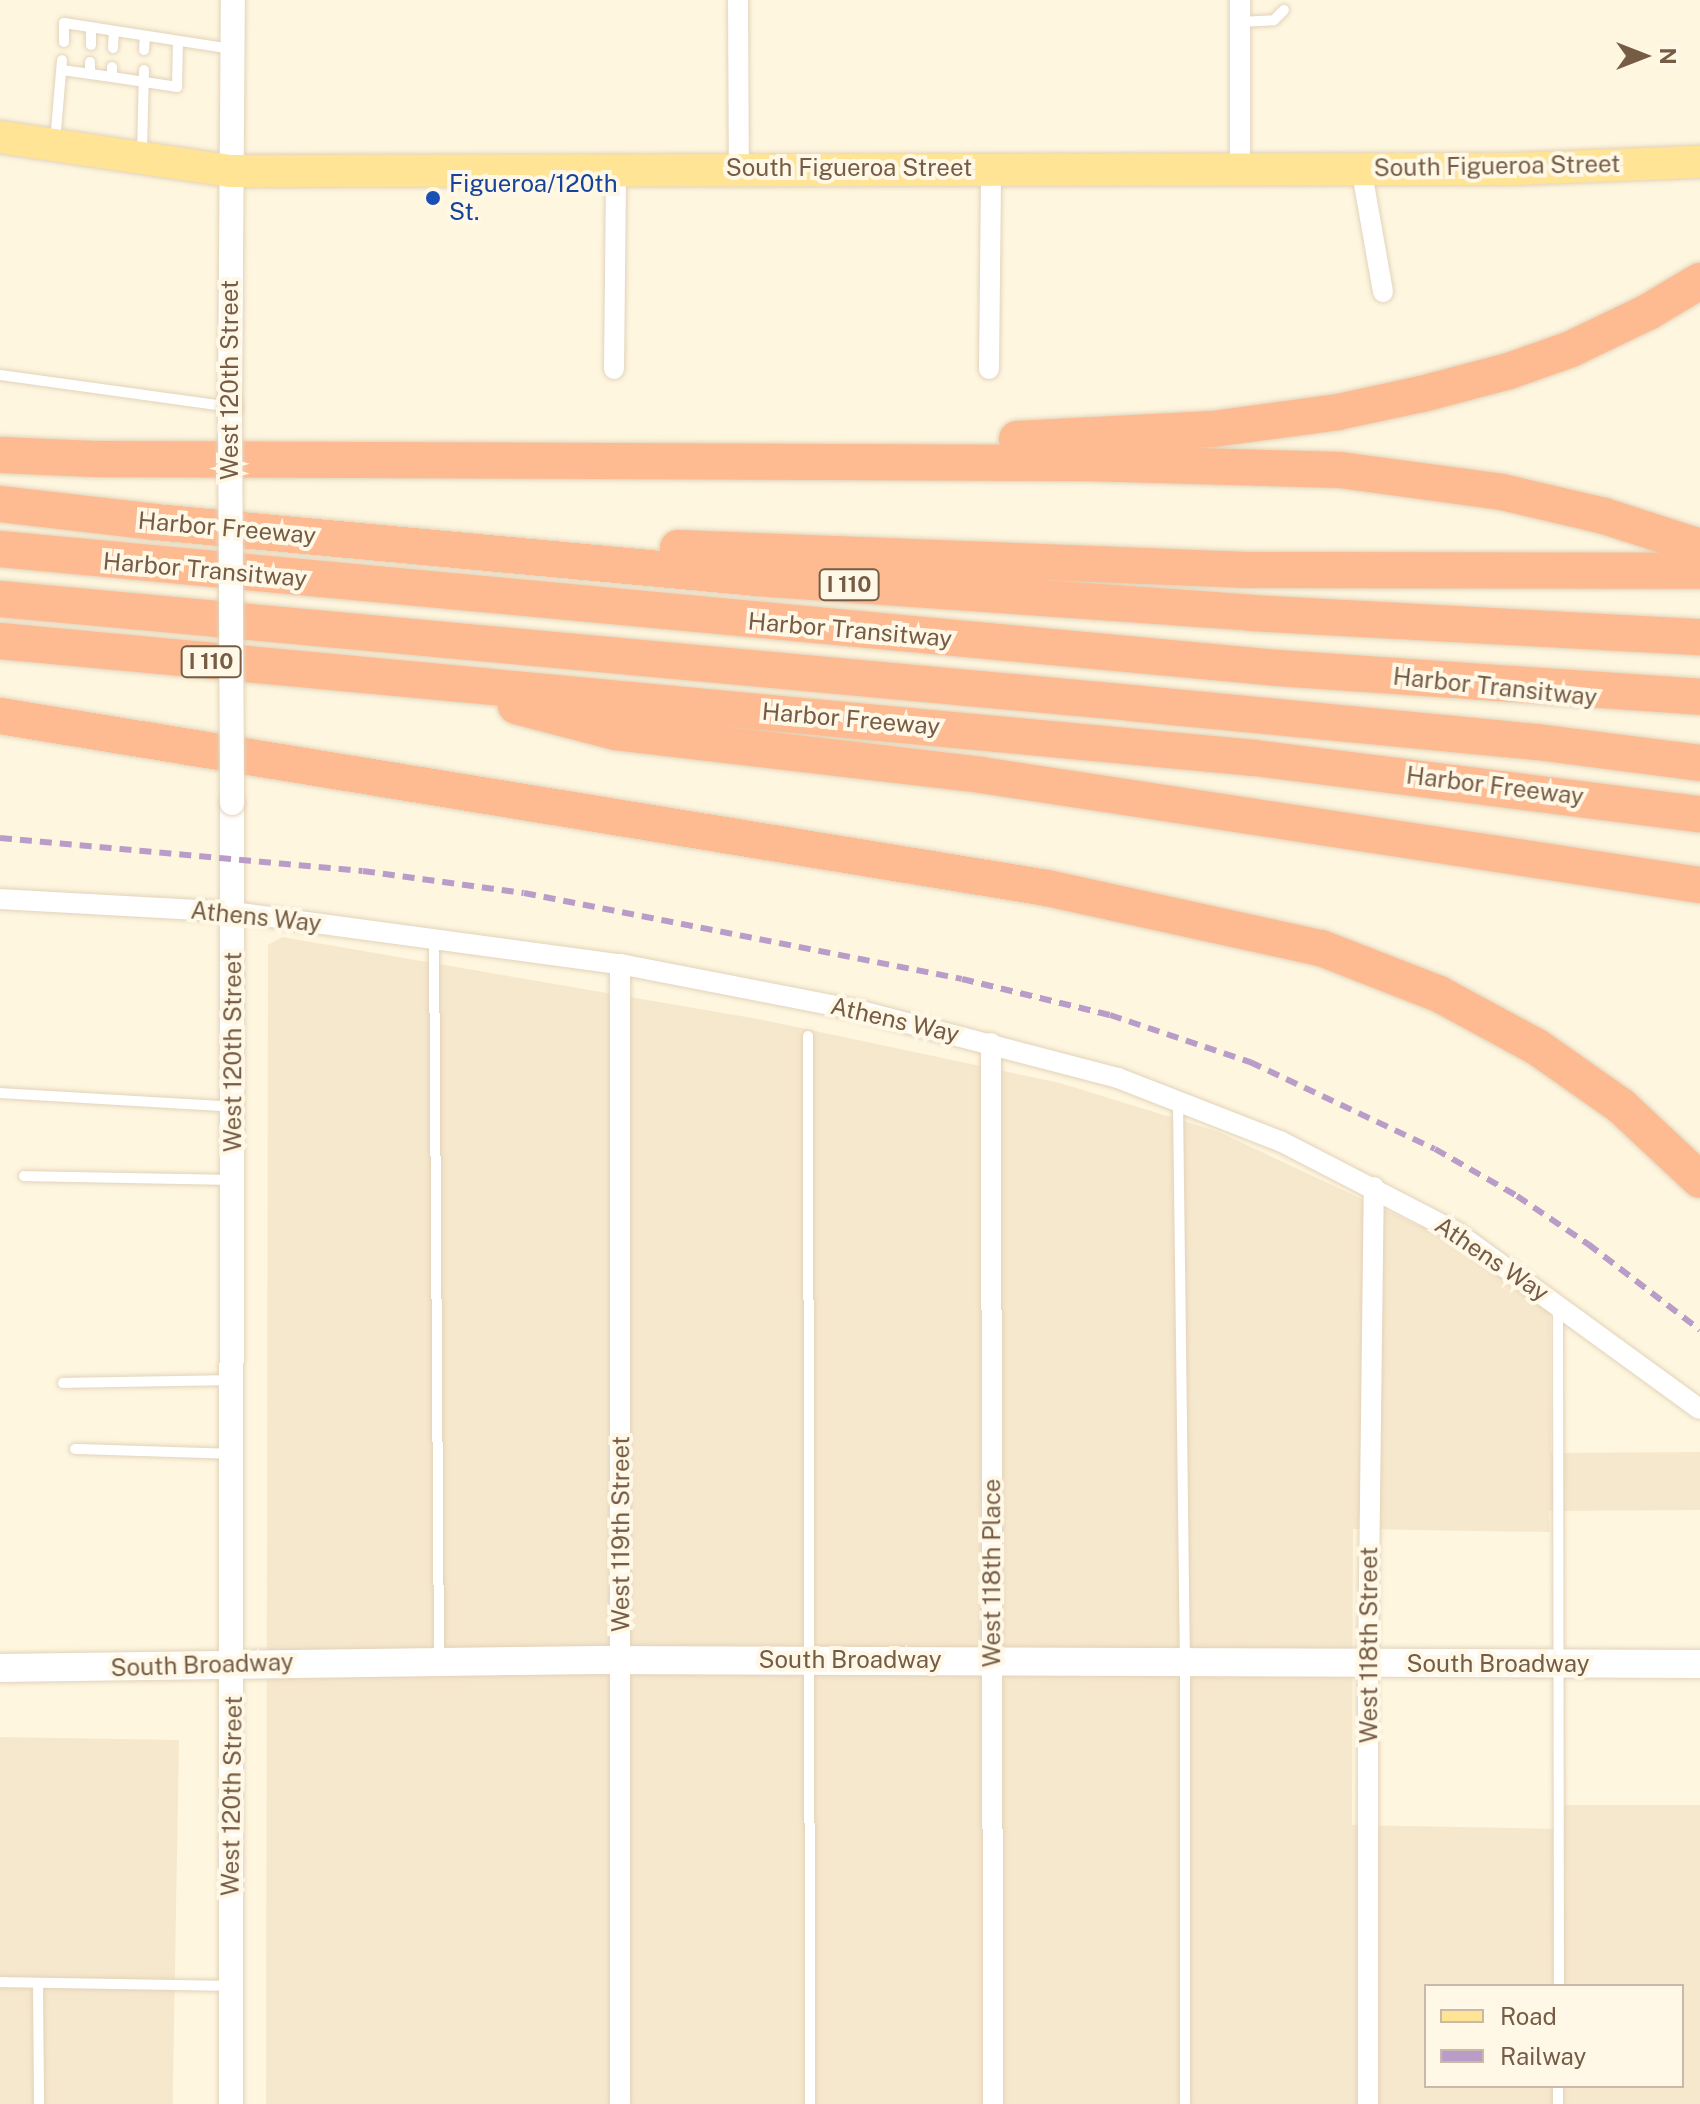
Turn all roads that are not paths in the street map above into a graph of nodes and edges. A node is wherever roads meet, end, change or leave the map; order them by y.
1 (233, 0) edge
2 (738, 0) edge
3 (1240, 0) edge
4 (1284, 10) dead end
5 (1240, 22) junction
6 (91, 28) junction
7 (114, 31) junction
8 (145, 36) junction
9 (178, 41) junction
10 (64, 42) dead end
11 (91, 45) dead end
12 (113, 48) dead end
13 (233, 49) junction
14 (144, 50) dead end
15 (144, 76) junction
16 (0, 137) edge
17 (55, 145) junction
18 (141, 156) junction
19 (1700, 162) edge
20 (1240, 167) junction
21 (1361, 167) junction
22 (991, 168) junction
23 (739, 169) junction
24 (616, 170) junction
25 (230, 171) junction
26 (1700, 281) edge
27 (1383, 292) dead end
28 (614, 369) dead end
29 (989, 369) dead end
30 (0, 375) edge
31 (230, 407) junction
32 (0, 455) edge
33 (532, 460) junction
34 (0, 504) edge
35 (299, 535) junction
36 (1700, 547) edge
37 (0, 549) edge
38 (1700, 571) edge
39 (0, 599) edge
40 (1700, 637) edge
41 (0, 641) edge
42 (422, 682) junction
43 (1498, 685) junction
44 (1700, 697) edge
45 (1700, 709) edge
46 (0, 716) edge
47 (1537, 742) junction
48 (1700, 755) edge
49 (1700, 763) edge
50 (1700, 814) edge
51 (1336, 830) junction
52 (1700, 885) edge
53 (0, 899) edge
54 (1700, 910) edge
55 (233, 912) junction
56 (434, 939) junction
57 (620, 964) junction
58 (808, 1036) dead end
59 (991, 1043) junction
60 (0, 1093) edge
61 (1178, 1101) junction
62 (233, 1107) junction
63 (24, 1176) dead end
64 (233, 1180) junction
65 (1700, 1180) edge
66 (1374, 1187) junction
67 (1558, 1303) junction
68 (233, 1380) junction
69 (63, 1383) dead end
70 (1700, 1409) edge
71 (75, 1449) dead end
72 (233, 1454) junction
73 (439, 1660) junction
74 (621, 1660) junction
75 (810, 1660) junction
76 (993, 1661) junction
77 (1185, 1663) junction
78 (1368, 1663) junction
79 (233, 1664) junction
80 (1560, 1664) junction
81 (1700, 1664) edge
82 (0, 1668) edge
83 (0, 1982) edge
84 (38, 1983) junction
85 (1559, 1984) edge
86 (231, 1986) junction
87 (39, 2104) edge
88 (231, 2104) edge
89 (620, 2104) edge
90 (810, 2104) edge
91 (993, 2104) edge
92 (1185, 2104) edge
93 (1368, 2104) edge

1 - 13 street, West 120th Street
2 - 23 street
3 - 5 street
4 - 5 lane
5 - 20 street
6 - 7 lane
6 - 10 lane
6 - 11 lane
7 - 8 lane
7 - 12 lane
8 - 9 lane
8 - 14 lane
9 - 13 lane
9 - 15 lane
13 - 25 street, West 120th Street
15 - 17 lane
15 - 18 lane
16 - 17 main road, South Figueroa Street
17 - 18 main road, South Figueroa Street
18 - 25 main road, South Figueroa Street
19 - 21 main road, South Figueroa Street
20 - 21 main road, South Figueroa Street
20 - 22 main road, South Figueroa Street
21 - 27 street
22 - 23 main road, South Figueroa Street
22 - 29 street
23 - 24 main road, South Figueroa Street
24 - 25 main road, South Figueroa Street
24 - 28 street
25 - 31 street, West 120th Street
26 - 33 highway
30 - 31 lane
31 - 55 street, West 120th Street, bridge
32 - 33 highway
33 - 36 highway
34 - 35 highway, Harbor Freeway / I 110
35 - 38 highway
35 - 40 highway, Harbor Freeway / I 110
37 - 43 highway, Harbor Transitway
39 - 47 highway, Harbor Transitway
41 - 42 highway, Harbor Freeway / I 110
42 - 50 highway, Harbor Freeway / I 110
42 - 51 highway
43 - 44 highway
43 - 45 lane, Harbor Transitway
46 - 65 highway
47 - 48 lane, Harbor Transitway
47 - 49 highway
51 - 52 highway
51 - 54 highway
53 - 55 street, Athens Way
55 - 56 street, Athens Way
55 - 62 street, West 120th Street
56 - 57 street, Athens Way
56 - 73 lane
57 - 59 street, Athens Way
57 - 74 street, West 119th Street
58 - 75 lane
59 - 61 street, Athens Way
59 - 76 street, West 118th Place
60 - 62 lane
61 - 66 street, Athens Way
61 - 77 lane
62 - 64 street, West 120th Street
63 - 64 lane
64 - 68 street, West 120th Street
66 - 67 street, Athens Way
66 - 78 street, West 118th Street
67 - 70 street, Athens Way
67 - 80 lane
68 - 69 lane
68 - 72 street, West 120th Street
71 - 72 lane
72 - 79 street, West 120th Street
73 - 74 main road, South Broadway
73 - 79 main road, South Broadway
74 - 75 main road, South Broadway
74 - 89 street, West 119th Street
75 - 76 main road, South Broadway
75 - 90 lane
76 - 77 main road, South Broadway
76 - 91 street, West 118th Place
77 - 78 main road, South Broadway
77 - 92 lane
78 - 80 main road, South Broadway
78 - 93 street, West 118th Street
79 - 82 main road, South Broadway
79 - 86 street, West 120th Street
80 - 81 main road, South Broadway
80 - 85 lane
83 - 84 lane
84 - 86 lane
84 - 87 lane
86 - 88 street, West 120th Street

